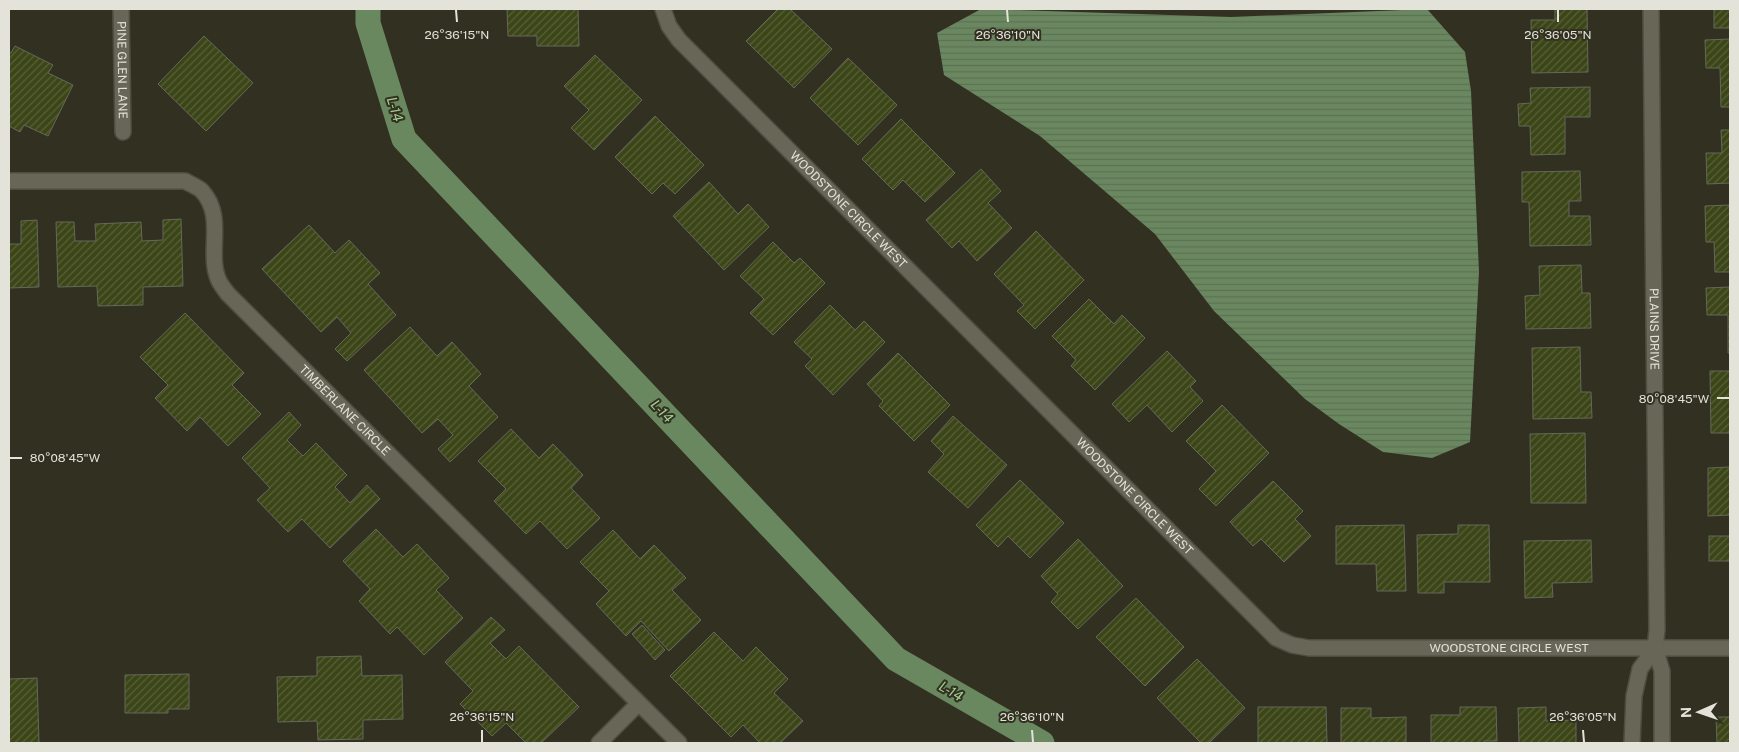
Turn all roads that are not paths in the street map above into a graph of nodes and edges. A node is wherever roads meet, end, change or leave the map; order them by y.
1 (121, 9) edge
2 (663, 9) edge
3 (1651, 9) edge
4 (124, 132) dead end
5 (9, 181) edge
6 (1655, 648) junction
7 (1730, 648) edge
8 (638, 704) junction
9 (599, 743) edge
10 (679, 743) edge
11 (1632, 743) edge
12 (1662, 743) edge

1 - 4 street, PINE GLEN LANE
2 - 6 street, WOODSTONE CIRCLE WEST
3 - 6 street, PLAINS DRIVE
5 - 8 street, TIMBERLANE CIRCLE
6 - 7 street, WOODSTONE CIRCLE WEST
6 - 11 street, PLAINS DRIVE
6 - 12 street, PLAINS DRIVE
8 - 9 street
8 - 10 street, TIMBERLANE CIRCLE

